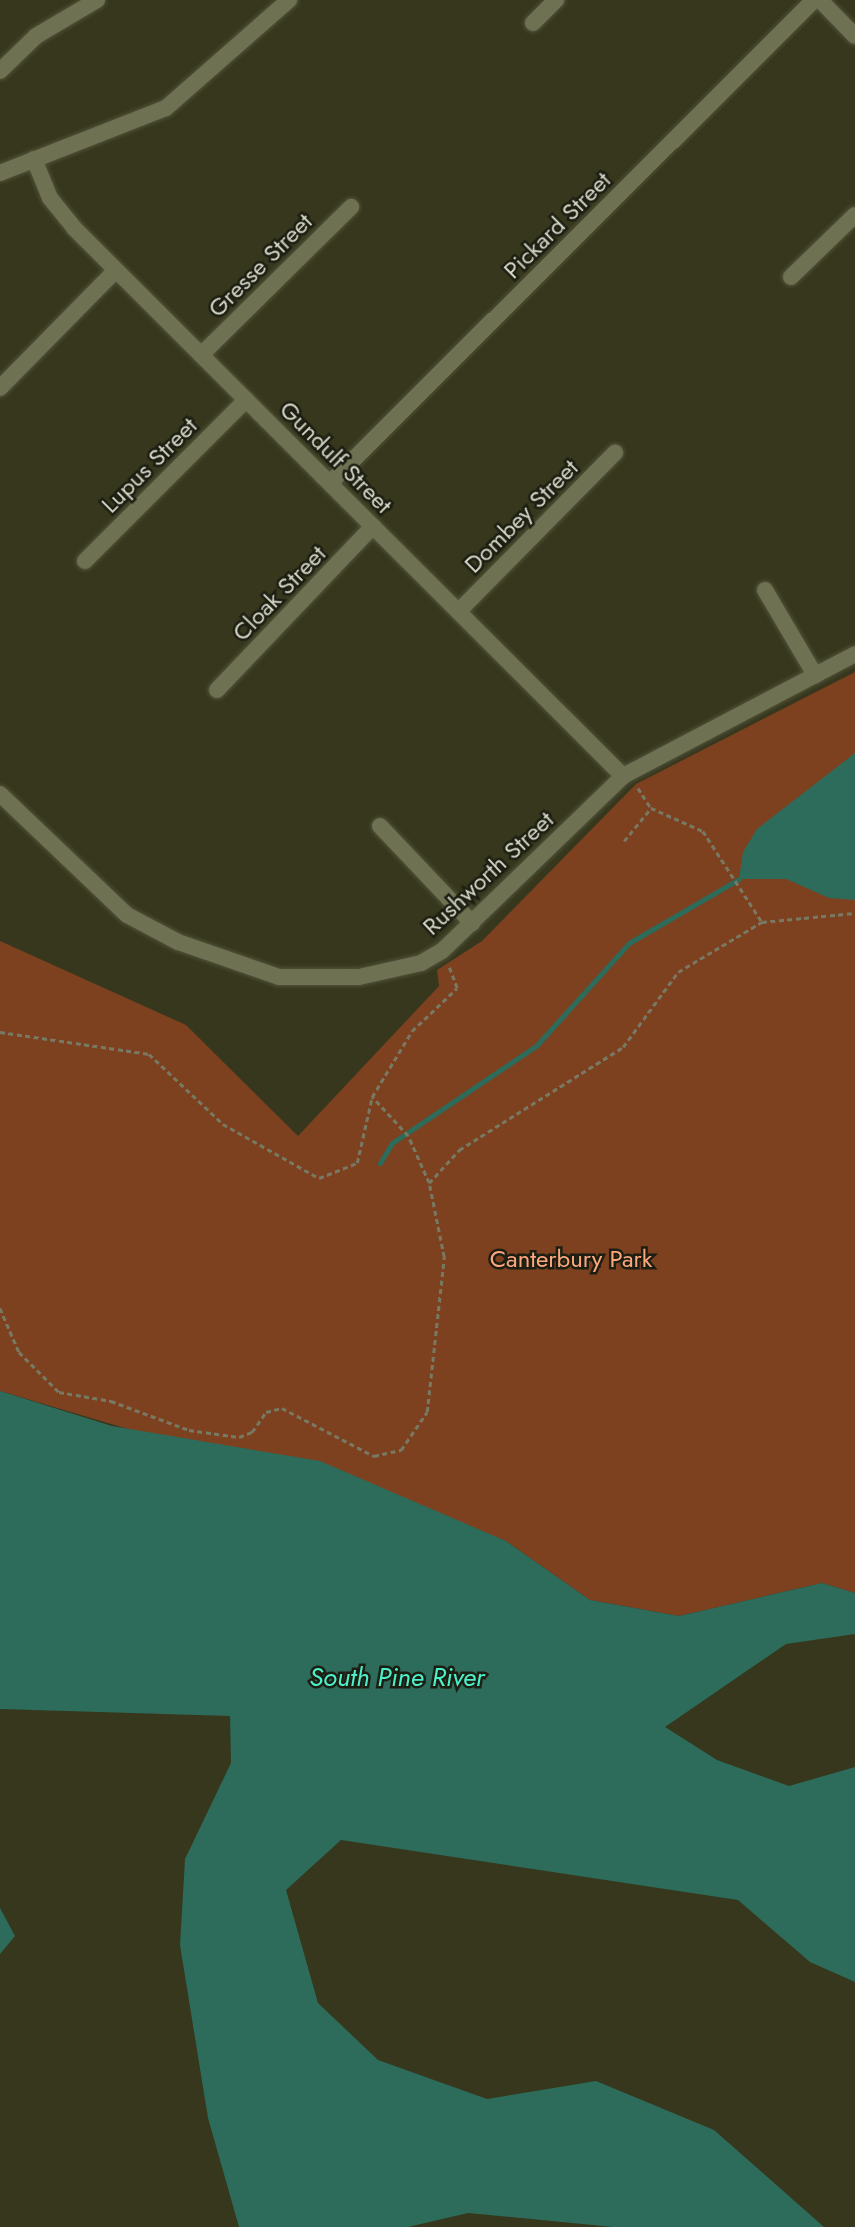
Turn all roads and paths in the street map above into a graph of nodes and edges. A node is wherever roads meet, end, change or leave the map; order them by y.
1 (97, 0) edge
2 (289, 0) edge
3 (556, 0) edge
4 (814, 0) edge
5 (820, 0) edge
6 (533, 23) dead end
7 (855, 36) edge
8 (0, 71) edge
9 (34, 159) junction
10 (0, 173) edge
11 (351, 206) dead end
12 (855, 215) edge
13 (114, 271) junction
14 (792, 277) dead end
15 (201, 355) junction
16 (0, 388) edge
17 (246, 400) junction
18 (615, 453) dead end
19 (331, 482) junction
20 (373, 526) junction
21 (85, 561) dead end
22 (765, 590) dead end
23 (460, 610) junction
24 (855, 654) edge
25 (815, 674) junction
26 (217, 690) dead end
27 (630, 781) junction
28 (0, 794) edge
29 (651, 808) junction
30 (380, 826) dead end
31 (624, 841) dead end
32 (855, 913) edge
33 (762, 922) junction
34 (472, 923) junction
35 (442, 951) junction
36 (0, 1032) edge
37 (372, 1097) junction
38 (429, 1183) junction
39 (0, 1308) edge

1 - 8 street
2 - 9 street
3 - 6 street
4 - 19 street, Pickard Street
5 - 7 street
9 - 10 street
9 - 13 street, Gundulf Street
11 - 15 street, Gresse Street
12 - 14 street
13 - 15 street, Gundulf Street
13 - 16 street
15 - 17 street, Gundulf Street
17 - 19 street, Gundulf Street
17 - 21 street, Lupus Street
18 - 23 street, Dombey Street
19 - 20 street, Gundulf Street
20 - 23 street, Gundulf Street
20 - 26 street, Cloak Street
22 - 25 street
23 - 27 street, Gundulf Street
24 - 25 street, Rushworth Street
25 - 27 street, Rushworth Street
27 - 29 path
27 - 34 street, Rushworth Street
28 - 35 street, Rushworth Street
29 - 31 path
29 - 33 path
30 - 34 street
32 - 33 path
33 - 38 path
34 - 35 street, Rushworth Street
35 - 37 path
36 - 37 path
37 - 38 path
38 - 39 path

